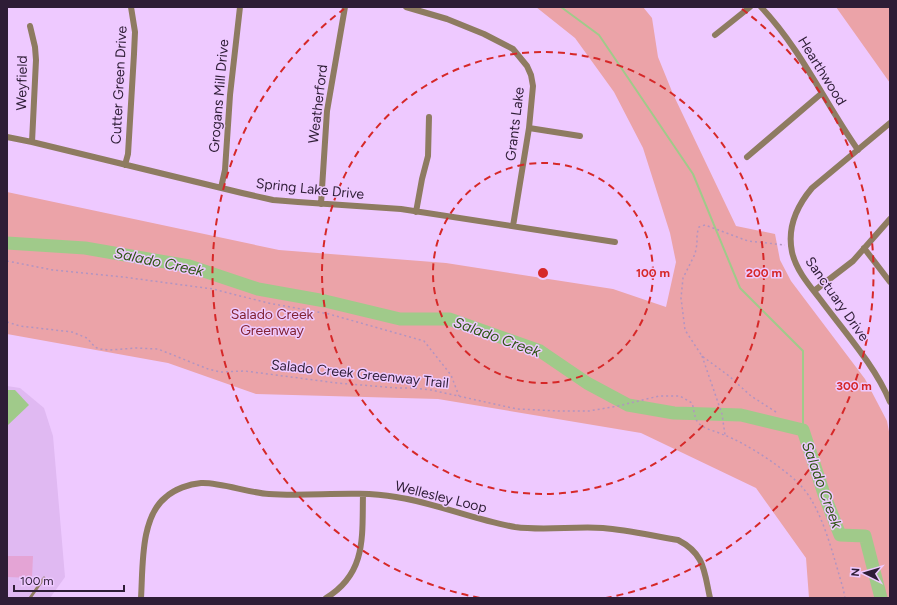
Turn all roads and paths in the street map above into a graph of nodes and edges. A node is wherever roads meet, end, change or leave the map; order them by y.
1 (131, 7) edge
2 (240, 7) edge
3 (345, 7) edge
4 (406, 7) edge
5 (750, 7) edge
6 (761, 7) edge
7 (30, 26) dead end
8 (716, 35) dead end
9 (822, 93) junction
10 (429, 118) dead end
11 (890, 124) edge
12 (529, 128) junction
13 (580, 136) dead end
14 (7, 137) edge
15 (32, 142) junction
16 (858, 150) junction
17 (747, 157) dead end
18 (125, 164) junction
19 (221, 188) junction
20 (321, 204) junction
21 (416, 212) junction
22 (890, 218) edge
23 (513, 226) junction
24 (615, 242) dead end
25 (791, 246) junction
26 (864, 248) junction
27 (7, 261) edge
28 (890, 282) edge
29 (814, 291) junction
30 (7, 322) edge
31 (702, 356) junction
32 (459, 396) junction
33 (890, 402) edge
34 (776, 412) dead end
35 (725, 435) junction
36 (363, 494) junction
37 (44, 578) dead end
38 (30, 598) edge
39 (141, 598) edge
40 (326, 598) edge
41 (710, 598) edge
42 (845, 598) edge

1 - 18 street, Cutter Green Drive
2 - 19 street, Grogans Mill Drive
3 - 20 street, Weatherford
4 - 12 street, Grants Lake
5 - 8 street
6 - 9 street, Hearthwood
7 - 15 street, Weyfield
9 - 16 street, Hearthwood
9 - 17 street
10 - 21 street
11 - 16 street, Sanctuary Drive
12 - 13 street
12 - 23 street, Grants Lake
14 - 15 street, Spring Lake Drive
15 - 18 street, Spring Lake Drive
16 - 25 street, Sanctuary Drive
18 - 19 street, Spring Lake Drive
19 - 20 street, Spring Lake Drive
20 - 21 street, Spring Lake Drive
21 - 23 street, Spring Lake Drive
22 - 26 street
23 - 24 street, Spring Lake Drive
25 - 29 street, Sanctuary Drive
25 - 31 path
26 - 28 street
26 - 29 street
27 - 32 path
29 - 33 street, Sanctuary Drive
30 - 32 path, Salado Creek Greenway Trail
31 - 34 path
31 - 35 path
32 - 35 path, Salado Creek Greenway Trail
35 - 42 path, Salado Creek Greenway Trail
36 - 39 street, Wellesley Loop
36 - 40 street
36 - 41 street, Wellesley Loop
37 - 38 lane

